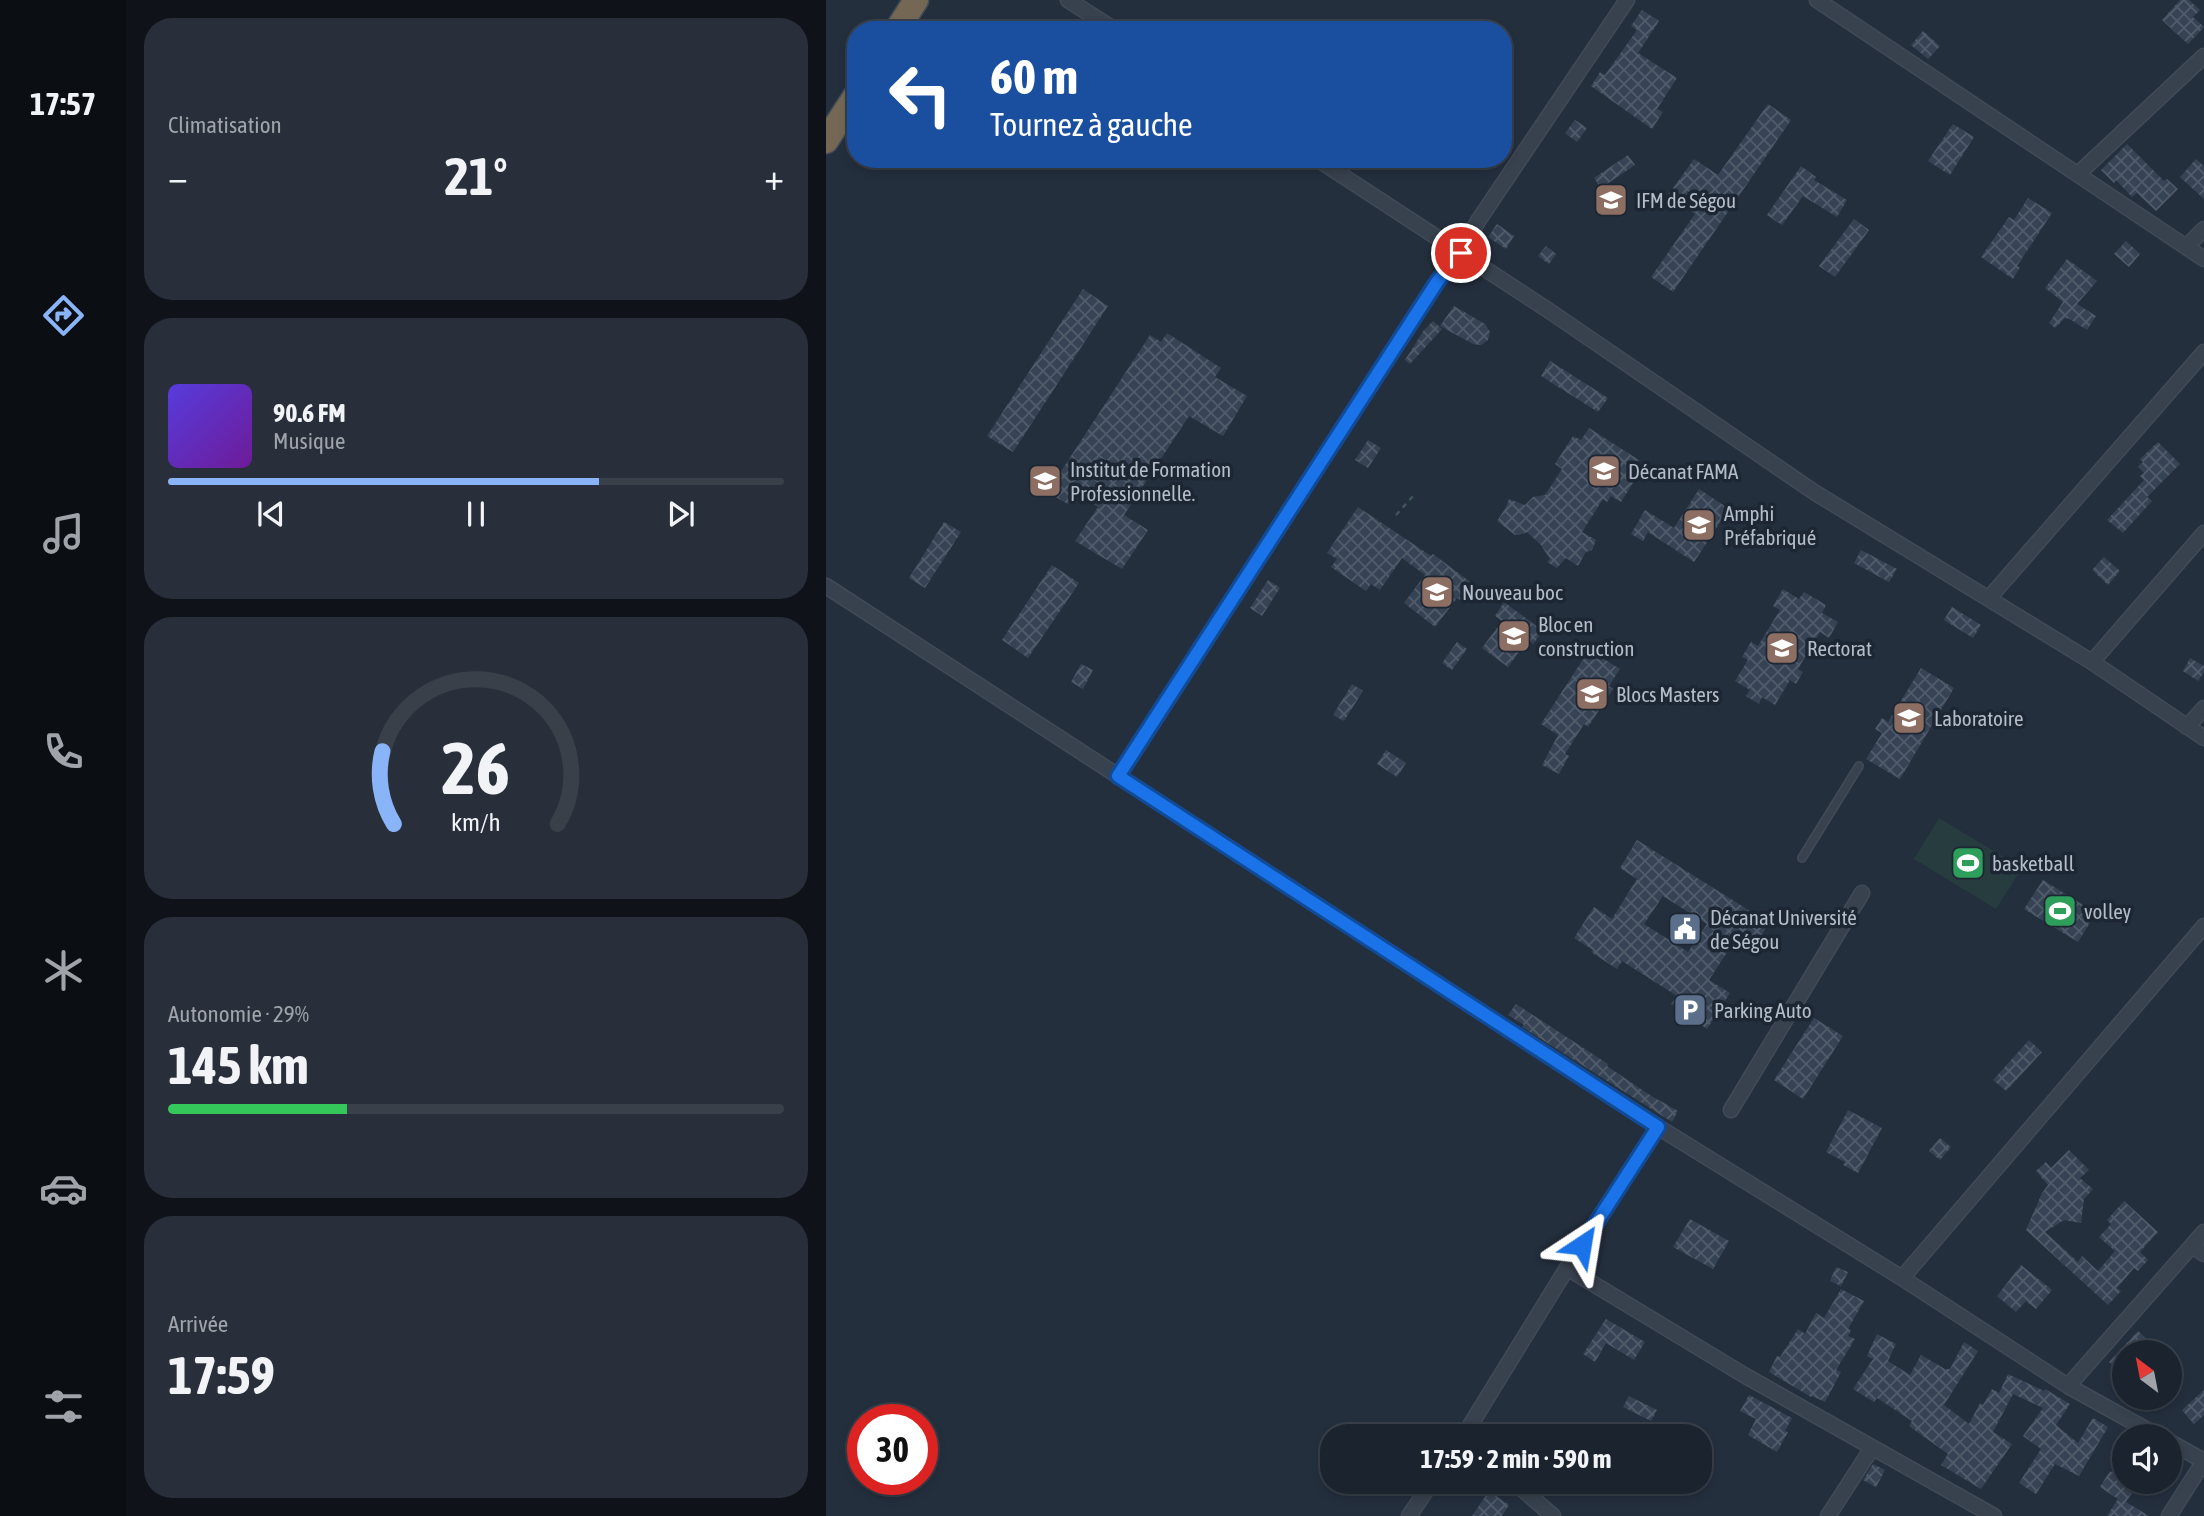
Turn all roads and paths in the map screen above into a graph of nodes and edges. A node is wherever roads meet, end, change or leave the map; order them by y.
1 (916, 0) edge
2 (1068, 0) edge
3 (1627, 0) edge
4 (1817, 0) edge
5 (903, 21) edge
6 (1101, 21) edge
7 (2204, 56) edge
8 (847, 109) edge
9 (826, 141) edge
10 (1331, 168) edge
11 (2078, 174) junction
12 (2204, 229) edge
13 (2187, 246) junction
14 (1461, 253) junction
15 (2204, 259) edge
16 (2204, 352) edge
17 (1413, 496) dead end
18 (1396, 515) dead end
19 (2204, 533) edge
20 (826, 586) edge
21 (1989, 598) junction
22 (2092, 662) junction
23 (2204, 708) edge
24 (2187, 727) junction
25 (2204, 738) edge
26 (1859, 766) dead end
27 (1118, 776) junction
28 (1802, 858) dead end
29 (1862, 893) dead end
30 (2204, 926) edge
31 (1731, 1110) dead end
32 (1658, 1127) junction
33 (2204, 1232) edge
34 (2198, 1250) edge
35 (1567, 1268) junction
36 (1902, 1278) junction
37 (2068, 1386) junction
38 (1471, 1424) edge
39 (2137, 1424) edge
40 (1872, 1448) junction
41 (2182, 1449) edge
42 (1424, 1494) edge
43 (1528, 1494) edge
44 (1988, 1515) edge
45 (1409, 1516) edge
46 (1553, 1516) edge
47 (1828, 1516) edge
48 (2169, 1516) edge

1 - 5 highway
2 - 6 street
3 - 14 street
4 - 11 street
7 - 11 street
8 - 9 highway
10 - 14 street
11 - 13 street
12 - 13 street
13 - 15 street
14 - 21 street
14 - 27 street
16 - 21 street
17 - 18 path
19 - 22 street
20 - 27 street
21 - 22 street
22 - 24 street
23 - 24 street
24 - 25 street
26 - 28 lane
27 - 32 street
29 - 31 street
30 - 36 street
32 - 35 street
32 - 36 street
33 - 34 street
34 - 37 street
35 - 38 street
35 - 40 street
36 - 37 street
37 - 39 street
40 - 44 street
40 - 47 street
41 - 48 street
42 - 45 street
43 - 46 street

